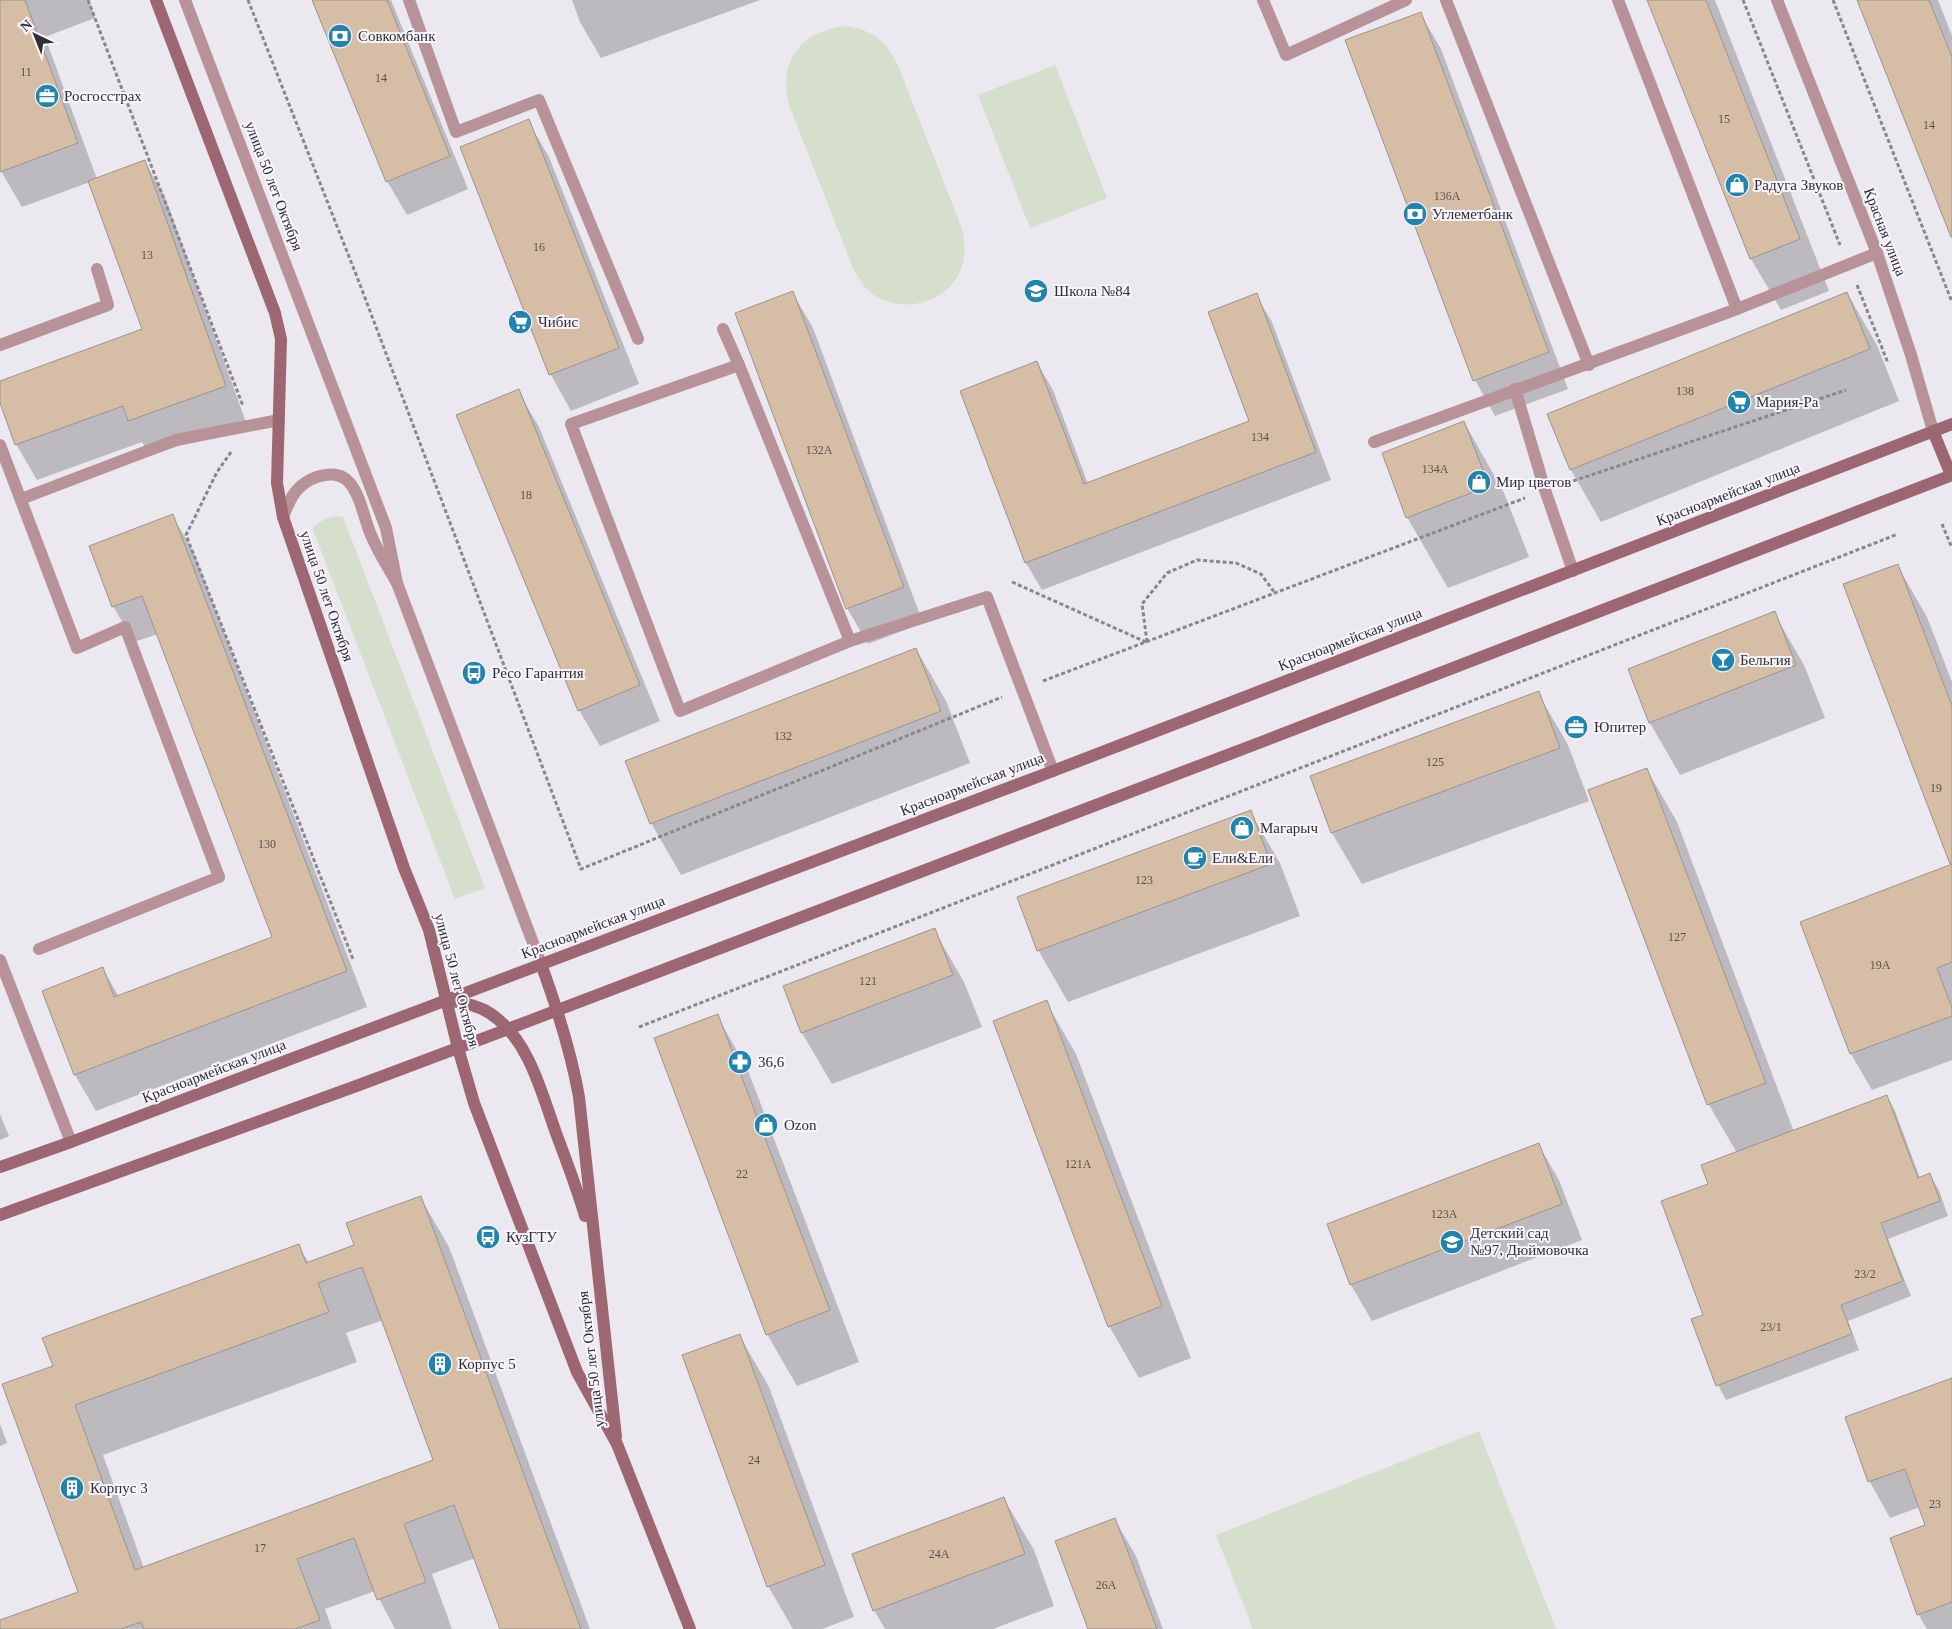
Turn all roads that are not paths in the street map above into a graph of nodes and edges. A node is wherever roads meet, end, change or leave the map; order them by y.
1 (156, 0) edge
2 (186, 0) edge
3 (409, 0) edge
4 (1263, 0) edge
5 (1406, 0) edge
6 (1446, 0) edge
7 (1618, 0) edge
8 (1777, 0) edge
9 (1877, 253) junction
10 (97, 269) dead end
11 (1737, 309) junction
12 (723, 329) dead end
13 (638, 339) dead end
14 (0, 345) edge
15 (739, 364) junction
16 (1589, 365) junction
17 (1515, 389) junction
18 (279, 420) junction
19 (1952, 424) edge
20 (1933, 431) junction
21 (1374, 442) dead end
22 (0, 445) edge
23 (3, 461) edge
24 (1952, 476) edge
25 (21, 499) junction
26 (283, 517) junction
27 (1573, 571) junction
28 (397, 583) junction
29 (850, 641) junction
30 (1053, 771) junction
31 (39, 949) dead end
32 (0, 960) edge
33 (541, 964) junction
34 (447, 1000) junction
35 (558, 1010) junction
36 (508, 1029) junction
37 (458, 1048) junction
38 (71, 1142) junction
39 (0, 1167) edge
40 (0, 1215) edge
41 (594, 1244) junction
42 (617, 1444) junction
43 (690, 1629) edge

1 - 18 main road, улица 50 лет Октября
2 - 28 street, улица 50 лет Октября
3 - 13 street
4 - 5 street
6 - 16 street
7 - 11 street
8 - 9 street, Красная улица
9 - 11 street
9 - 20 street, Красная улица
10 - 14 street
11 - 16 street
12 - 15 street
15 - 29 street
15 - 29 street
16 - 17 street
17 - 21 street
17 - 27 street
18 - 25 street
18 - 26 main road, улица 50 лет Октября
19 - 20 main road, Красноармейская улица
20 - 24 main road, Красная улица
20 - 27 main road, Красноармейская улица
22 - 23 street
23 - 25 street
24 - 35 main road
25 - 31 street
26 - 28 street, улица 50 лет Октября
26 - 34 main road, улица 50 лет Октября
27 - 30 main road, Красноармейская улица
28 - 33 street, улица 50 лет Октября
29 - 30 street
30 - 33 main road, Красноармейская улица
32 - 38 street
33 - 34 main road, Красноармейская улица
33 - 35 main road, улица 50 лет Октября
34 - 36 main road
34 - 37 main road, улица 50 лет Октября
34 - 38 main road, Красноармейская улица
35 - 36 main road
35 - 41 main road, улица 50 лет Октября
36 - 37 main road
36 - 41 main road
37 - 40 main road
37 - 42 main road, улица 50 лет Октября
38 - 39 main road, Красноармейская улица
41 - 42 main road, улица 50 лет Октября
42 - 43 main road, улица 50 лет Октября

